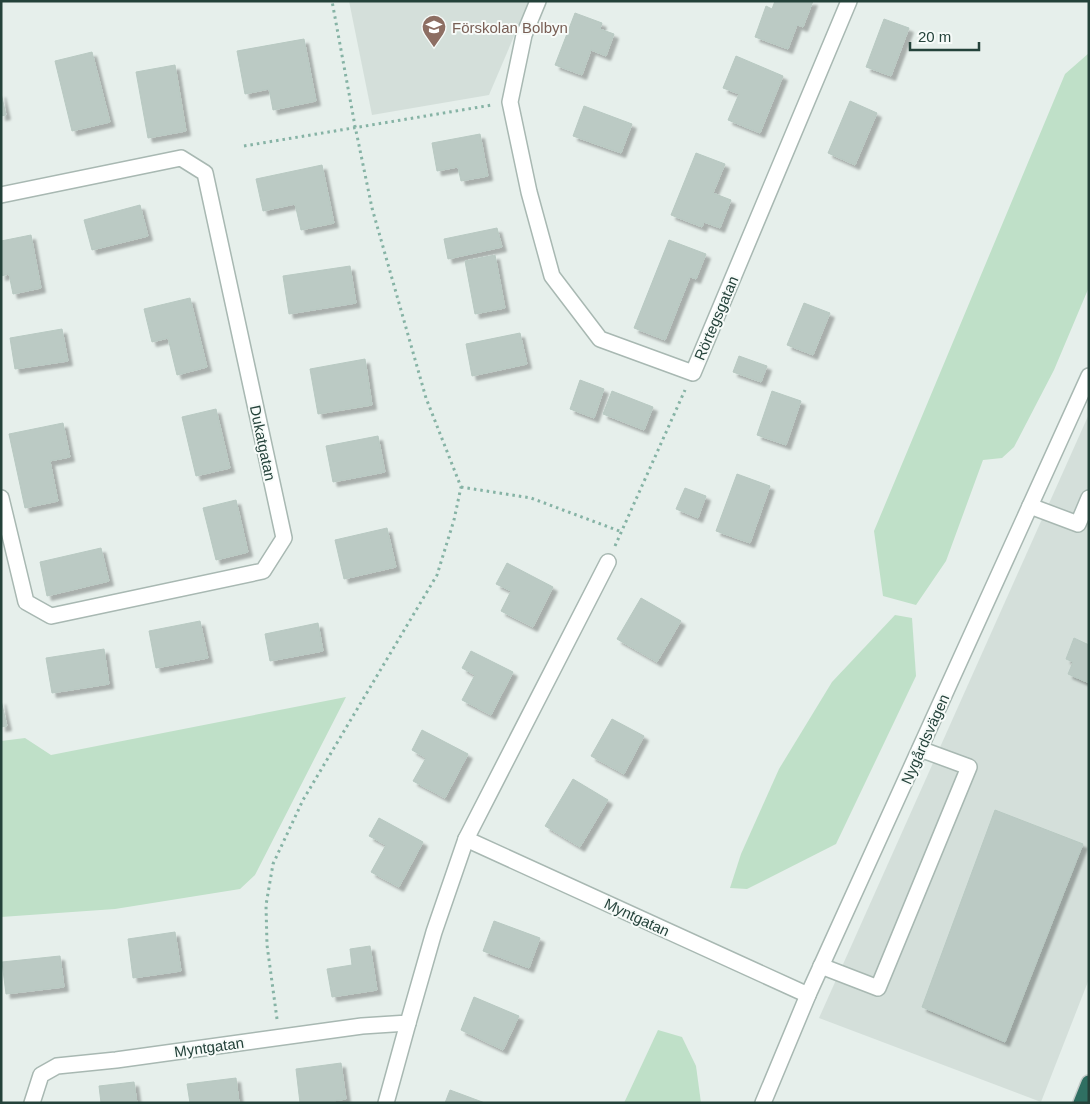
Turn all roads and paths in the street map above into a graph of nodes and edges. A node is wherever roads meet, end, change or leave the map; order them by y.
1 (332, 1) edge
2 (538, 1) edge
3 (849, 1) edge
4 (510, 102) junction
5 (355, 126) junction
6 (244, 146) dead end
7 (1, 196) edge
8 (693, 374) junction
9 (1089, 376) edge
10 (461, 487) junction
11 (1, 498) edge
12 (1089, 498) edge
13 (1030, 506) junction
14 (622, 532) junction
15 (608, 562) joint
16 (920, 749) junction
17 (466, 839) junction
18 (821, 966) junction
19 (808, 995) junction
20 (408, 1023) junction
21 (280, 1037) junction
22 (1089, 1083) edge
23 (32, 1103) edge
24 (386, 1103) edge
25 (763, 1103) edge
26 (1081, 1103) edge

1 - 5 path
2 - 4 street, Rörtegsgatan
3 - 8 street, Rörtegsgatan
4 - 5 path
4 - 8 street, Rörtegsgatan
5 - 6 path
5 - 10 path
7 - 11 street, Dukatgatan
8 - 14 path
9 - 13 street, Nygårdsvägen
10 - 14 path
10 - 21 path
12 - 13 street
13 - 16 street, Nygårdsvägen
14 - 15 path
15 - 17 street
16 - 18 street, Nygårdsvägen
16 - 18 street
17 - 19 street, Myntgatan
17 - 20 street
18 - 19 street, Nygårdsvägen
19 - 25 street, Nygårdsvägen
20 - 21 street, Myntgatan
20 - 24 street
21 - 23 street, Myntgatan
22 - 26 highway

